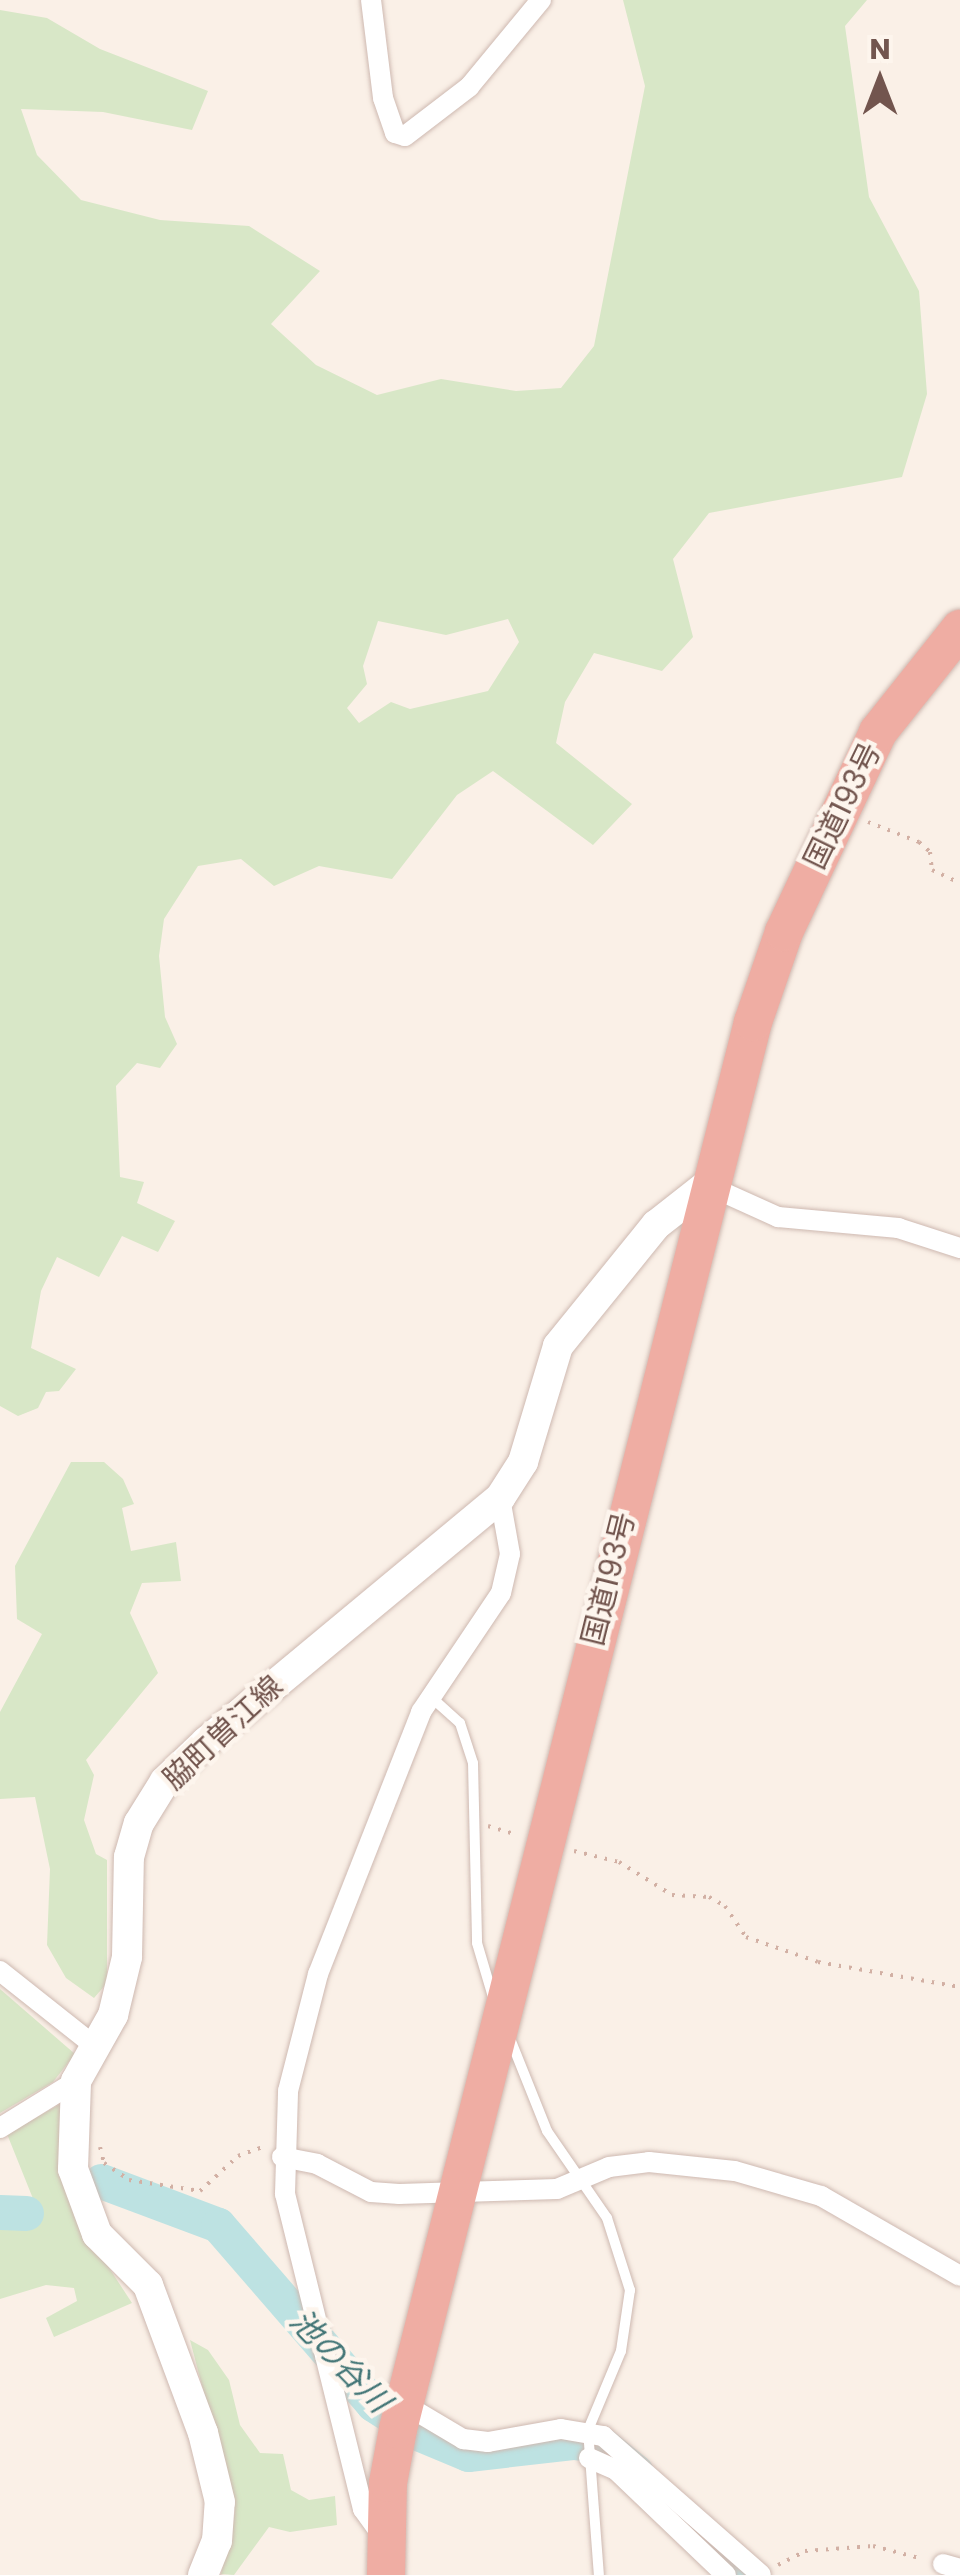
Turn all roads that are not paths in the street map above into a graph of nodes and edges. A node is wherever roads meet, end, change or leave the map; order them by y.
1 (371, 0) edge
2 (541, 0) edge
3 (960, 630) edge
4 (944, 668) edge
5 (707, 1185) junction
6 (960, 1248) edge
7 (500, 1498) junction
8 (430, 1696) junction
9 (0, 1971) edge
10 (500, 2019) junction
11 (96, 2048) junction
12 (76, 2081) junction
13 (0, 2128) edge
14 (283, 2148) junction
15 (585, 2180) junction
16 (458, 2193) junction
17 (960, 2276) edge
18 (402, 2415) junction
19 (588, 2445) junction
20 (386, 2557) edge
21 (204, 2575) edge
22 (600, 2575) edge
23 (726, 2575) edge
24 (761, 2575) edge

1 - 2 street
3 - 4 highway, 国道193号
4 - 5 highway, 国道193号
5 - 6 street
5 - 7 main road, 脇町曽江線
5 - 10 highway, 国道193号
7 - 8 street
7 - 11 main road, 脇町曽江線
8 - 10 lane
8 - 14 street
9 - 11 street
10 - 15 lane
10 - 16 highway, 国道193号
11 - 12 main road, 脇町曽江線
12 - 13 street
12 - 21 main road, 脇町曽江線
14 - 16 street
14 - 20 street
15 - 16 street
15 - 17 street
15 - 19 lane
16 - 18 highway, 国道193号
18 - 19 street
18 - 20 highway, 国道193号
19 - 22 lane
19 - 23 street
19 - 24 street

